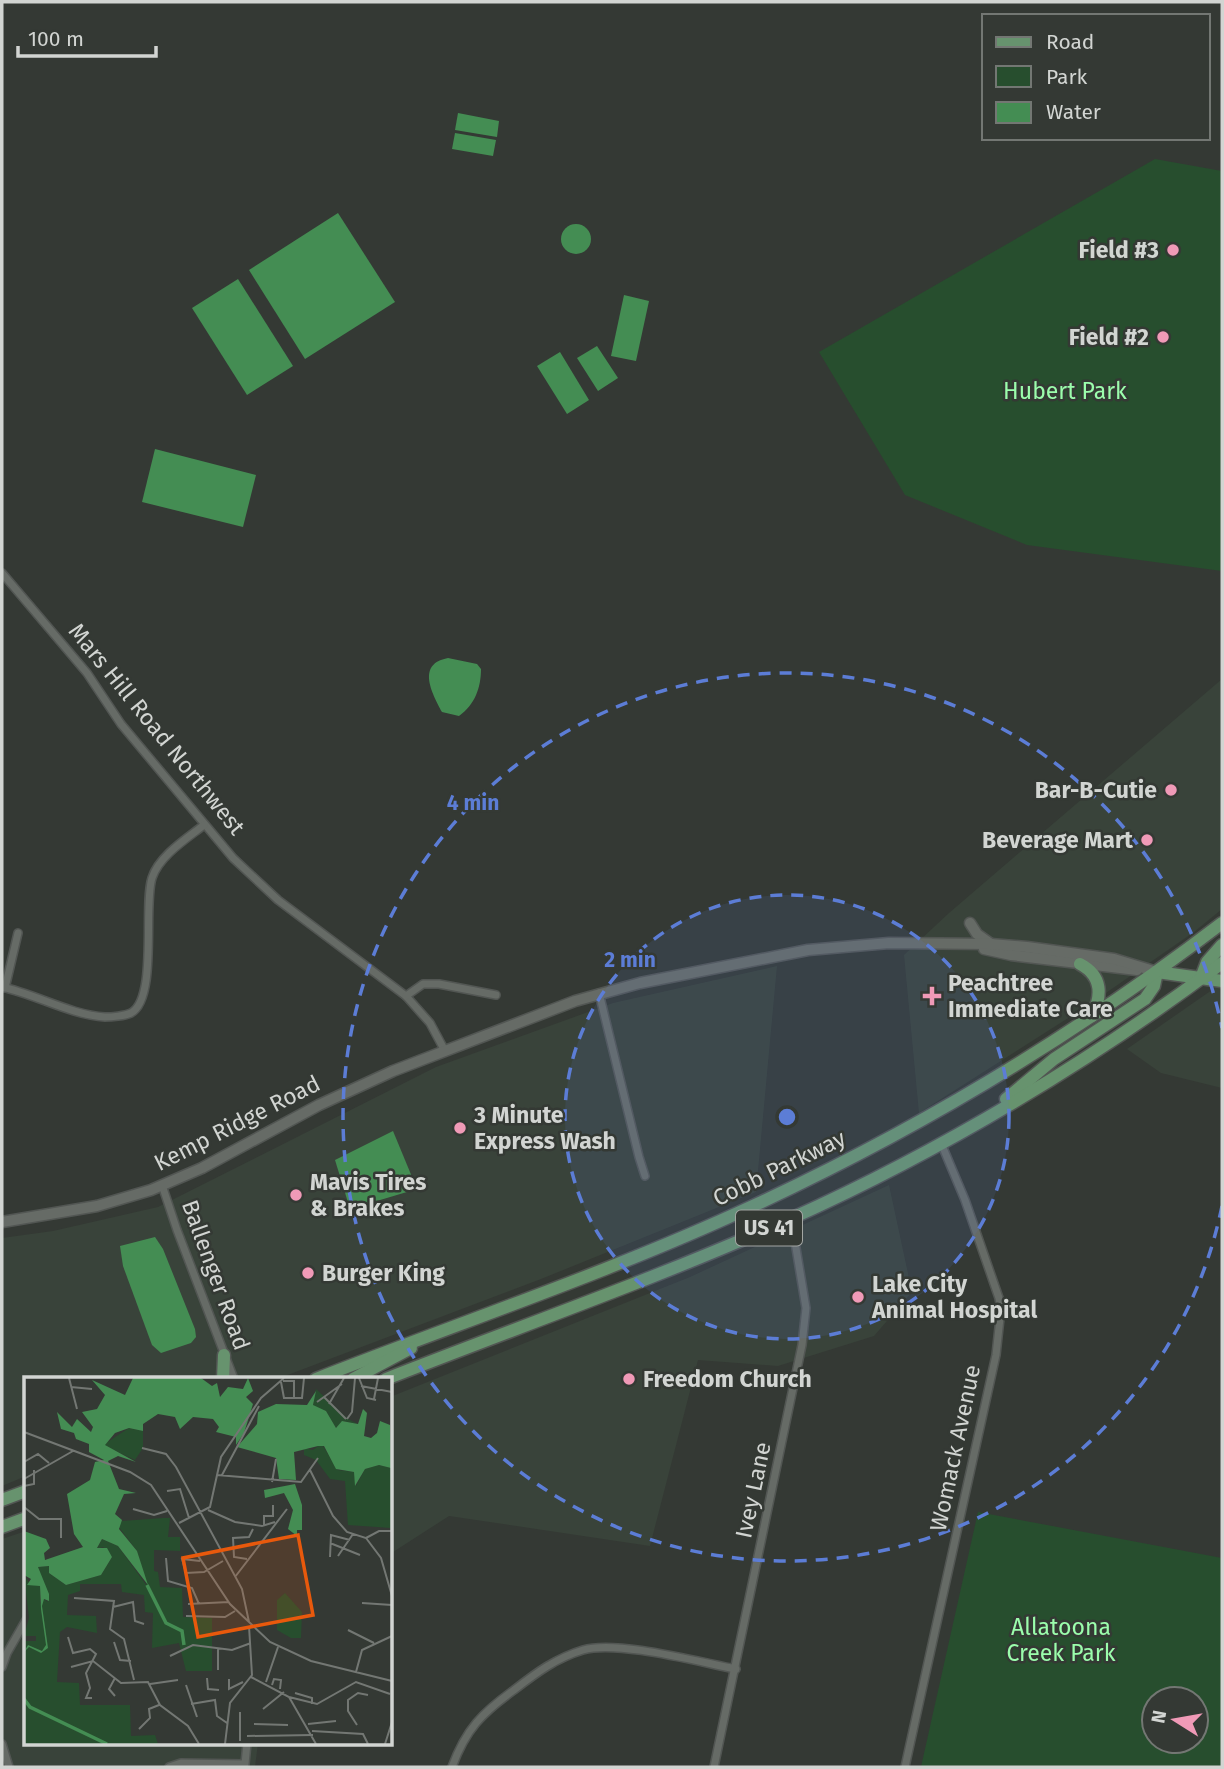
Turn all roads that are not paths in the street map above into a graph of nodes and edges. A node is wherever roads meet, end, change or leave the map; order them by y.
1 (2, 573) edge
2 (204, 825) junction
3 (970, 923) dead end
4 (1222, 923) edge
5 (18, 933) dead end
6 (967, 944) junction
7 (991, 944) junction
8 (1222, 945) edge
9 (1222, 963) edge
10 (1080, 964) junction
11 (1157, 972) junction
12 (1201, 979) junction
13 (1222, 981) edge
14 (4, 987) edge
15 (599, 993) junction
16 (496, 995) dead end
17 (406, 996) junction
18 (1092, 1016) junction
19 (445, 1051) junction
20 (991, 1114) junction
21 (941, 1143) junction
22 (645, 1176) dead end
23 (162, 1185) junction
24 (791, 1218) junction
25 (2, 1222) edge
26 (432, 1334) junction
27 (224, 1355) joint
28 (231, 1377) edge
29 (321, 1377) edge
30 (357, 1377) edge
31 (391, 1377) edge
32 (24, 1492) edge
33 (2, 1500) edge
34 (24, 1519) edge
35 (2, 1527) edge
36 (24, 1623) edge
37 (2, 1667) edge
38 (736, 1669) junction
39 (2, 1744) edge
40 (247, 1744) edge
41 (9, 1767) edge
42 (169, 1767) edge
43 (452, 1767) edge
44 (714, 1767) edge
45 (905, 1767) edge

1 - 2 street, Mars Hill Road Northwest
2 - 14 street
2 - 17 street, Mars Hill Road Northwest
3 - 7 street
4 - 11 main road, Cobb Parkway / US 41
5 - 14 street
6 - 7 street
6 - 10 street
6 - 15 street
7 - 11 street
8 - 12 main road
9 - 12 main road, Cobb Parkway / US 41
10 - 11 street
10 - 18 main road
11 - 12 main road
11 - 18 main road, Cobb Parkway / US 41
11 - 20 main road
12 - 13 main road
12 - 20 main road, Cobb Parkway / US 41
15 - 19 street
15 - 22 street
16 - 17 street
17 - 19 street, Mars Hill Road Northwest
18 - 26 main road, Cobb Parkway / US 41
19 - 23 street, Kemp Ridge Road
20 - 21 main road, Cobb Parkway / US 41
21 - 24 main road, Cobb Parkway / US 41
21 - 45 street, Womack Avenue
23 - 25 street, Kemp Ridge Road
23 - 27 street, Ballenger Road
24 - 31 main road, Cobb Parkway / US 41
24 - 38 street, Ivey Lane
26 - 29 main road, Cobb Parkway / US 41
26 - 30 main road
27 - 28 main road
32 - 33 main road
34 - 35 main road
36 - 37 street
38 - 43 street
38 - 44 street, Ivey Lane
39 - 41 street
40 - 42 street

